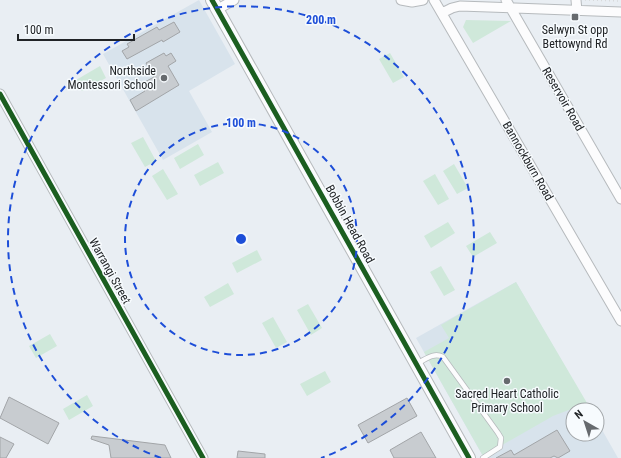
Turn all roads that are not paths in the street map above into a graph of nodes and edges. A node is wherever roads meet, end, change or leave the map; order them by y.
1 (234, 0) edge
2 (401, 0) edge
3 (423, 0) edge
4 (434, 0) edge
5 (576, 0) edge
6 (508, 4) edge
7 (215, 5) edge
8 (576, 11) junction
9 (621, 12) edge
10 (442, 13) junction
11 (0, 94) edge
12 (621, 199) edge
13 (621, 321) edge
14 (418, 363) junction
15 (203, 458) edge
16 (469, 458) edge
17 (483, 458) edge

1 - 7 street
2 - 3 street
4 - 10 street, Bannockburn Road
5 - 8 street
6 - 8 street
6 - 10 street
6 - 12 street, Reservoir Road
7 - 14 main road, Bobbin Head Road
8 - 9 street
10 - 13 street, Bannockburn Road
11 - 15 street, Warrangi Street
14 - 16 main road, Bobbin Head Road
14 - 17 lane

